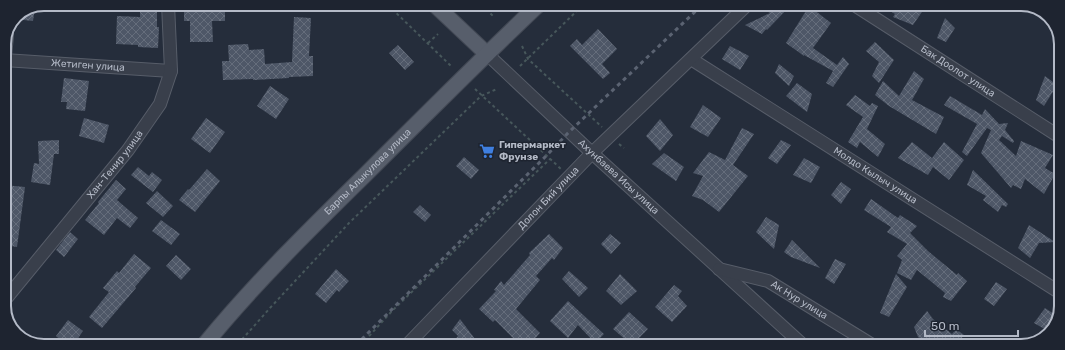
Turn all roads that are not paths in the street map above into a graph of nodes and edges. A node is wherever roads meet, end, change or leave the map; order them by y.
1 (168, 11) edge
2 (443, 11) edge
3 (532, 11) edge
4 (742, 11) edge
5 (864, 11) edge
6 (486, 54) junction
7 (691, 59) junction
8 (11, 63) edge
9 (171, 71) junction
10 (1054, 133) edge
11 (592, 153) junction
12 (718, 268) junction
13 (1054, 289) edge
14 (11, 292) edge
15 (209, 339) edge
16 (412, 339) edge
17 (796, 339) edge
18 (863, 339) edge

1 - 9 street, Хан-Тенир улица
2 - 6 main road, Ахунбаева Исы улица
3 - 6 main road, Барпы Алыкулова улица
4 - 7 street, Долон Бий улица
5 - 10 street, Бак Доолот улица
6 - 11 street, Ахунбаева Исы улица
6 - 15 main road, Барпы Алыкулова улица
7 - 11 street, Долон Бий улица
7 - 13 street, Молдо Кылыч улица
8 - 9 street, Жетиген улица
9 - 14 street, Хан-Тенир улица
11 - 12 street, Ахунбаева Исы улица
11 - 16 street, Долон Бий улица
12 - 17 street, Ахунбаева Исы улица
12 - 18 street, Ак Нур улица

